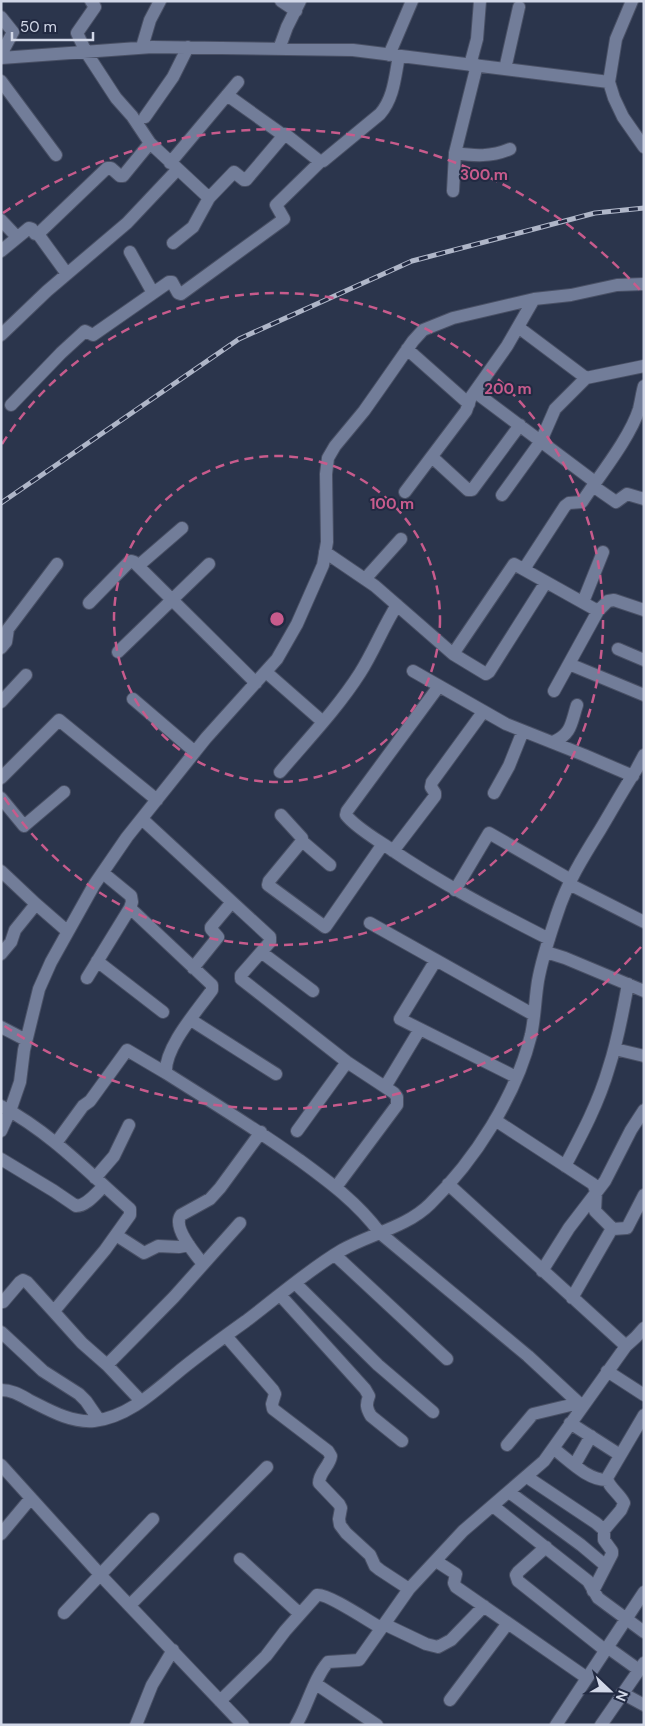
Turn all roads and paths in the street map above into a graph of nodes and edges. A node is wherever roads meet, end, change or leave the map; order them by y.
1 (92, 1) edge
2 (160, 1) edge
3 (281, 1) edge
4 (412, 1) edge
5 (480, 1) edge
6 (632, 1) edge
7 (298, 6) edge
8 (519, 7) dead end
9 (1, 17) edge
10 (142, 47) junction
11 (188, 47) junction
12 (279, 49) junction
13 (86, 52) junction
14 (394, 55) junction
15 (2, 58) edge
16 (474, 65) junction
17 (505, 69) junction
18 (1, 81) edge
19 (238, 82) dead end
20 (609, 82) junction
21 (227, 95) junction
22 (145, 117) dead end
23 (283, 135) junction
24 (150, 143) junction
25 (644, 147) edge
26 (510, 149) dead end
27 (455, 153) junction
28 (56, 155) dead end
29 (320, 162) junction
30 (174, 167) junction
31 (453, 191) dead end
32 (209, 198) junction
33 (1, 220) edge
34 (38, 234) junction
35 (16, 237) junction
36 (174, 243) dead end
37 (1, 251) edge
38 (130, 252) dead end
39 (67, 274) junction
40 (644, 284) edge
41 (154, 293) junction
42 (534, 299) junction
43 (518, 327) junction
44 (1, 335) edge
45 (407, 349) junction
46 (644, 366) edge
47 (586, 378) junction
48 (644, 386) edge
49 (475, 392) junction
50 (469, 404) junction
51 (11, 405) dead end
52 (520, 425) junction
53 (541, 441) junction
54 (432, 457) junction
55 (594, 484) junction
56 (405, 492) dead end
57 (502, 495) dead end
58 (644, 499) edge
59 (182, 528) dead end
60 (401, 539) dead end
61 (325, 552) junction
62 (603, 552) dead end
63 (57, 564) dead end
64 (208, 564) dead end
65 (138, 566) junction
66 (524, 569) junction
67 (365, 579) junction
68 (546, 582) junction
69 (171, 599) junction
70 (583, 602) junction
71 (89, 603) dead end
72 (397, 605) junction
73 (644, 610) edge
74 (598, 611) junction
75 (1, 648) edge
76 (618, 649) dead end
77 (118, 652) dead end
78 (453, 654) junction
79 (644, 660) edge
80 (569, 664) junction
81 (413, 671) dead end
82 (266, 672) junction
83 (26, 675) dead end
84 (256, 683) junction
85 (439, 686) junction
86 (554, 691) dead end
87 (644, 695) edge
88 (133, 699) dead end
89 (1, 702) edge
90 (577, 705) dead end
91 (483, 712) junction
92 (323, 722) junction
93 (523, 731) junction
94 (553, 742) junction
95 (195, 752) junction
96 (644, 755) edge
97 (280, 772) dead end
98 (633, 776) junction
99 (1, 778) edge
100 (64, 792) dead end
101 (494, 793) dead end
102 (1, 798) edge
103 (157, 800) junction
104 (281, 815) dead end
105 (142, 819) junction
106 (302, 841) junction
107 (388, 848) junction
108 (330, 865) dead end
109 (1, 871) edge
110 (103, 872) junction
111 (570, 882) junction
112 (455, 890) junction
113 (232, 902) junction
114 (36, 904) junction
115 (130, 908) junction
116 (644, 922) edge
117 (370, 923) dead end
118 (68, 931) junction
119 (550, 939) junction
120 (261, 952) junction
121 (546, 952) junction
122 (1, 954) edge
123 (436, 960) junction
124 (98, 961) junction
125 (193, 968) junction
126 (87, 978) dead end
127 (628, 984) junction
128 (313, 991) dead end
129 (644, 991) edge
130 (162, 1012) dead end
131 (534, 1015) junction
132 (191, 1020) junction
133 (1, 1027) edge
134 (420, 1029) junction
135 (26, 1040) junction
136 (615, 1049) junction
137 (644, 1056) edge
138 (347, 1062) junction
139 (166, 1073) junction
140 (276, 1074) dead end
141 (516, 1077) junction
142 (385, 1087) junction
143 (6, 1109) edge
144 (644, 1110) edge
145 (495, 1120) junction
146 (130, 1125) dead end
147 (1, 1131) edge
148 (297, 1131) dead end
149 (261, 1132) junction
150 (56, 1143) junction
151 (1, 1160) edge
152 (565, 1166) junction
153 (99, 1182) junction
154 (448, 1184) junction
155 (336, 1187) junction
156 (596, 1191) junction
157 (644, 1195) edge
158 (240, 1223) dead end
159 (613, 1229) junction
160 (380, 1233) junction
161 (116, 1235) junction
162 (189, 1245) junction
163 (335, 1255) junction
164 (203, 1264) junction
165 (542, 1271) junction
166 (295, 1283) junction
167 (280, 1295) junction
168 (572, 1298) junction
169 (2, 1302) dead end
170 (54, 1311) junction
171 (643, 1330) edge
172 (1, 1332) edge
173 (226, 1336) junction
174 (626, 1346) junction
175 (447, 1359) dead end
176 (107, 1365) junction
177 (607, 1372) junction
178 (1, 1390) edge
179 (644, 1395) edge
180 (141, 1401) junction
181 (580, 1405) junction
182 (433, 1412) dead end
183 (644, 1415) edge
184 (99, 1420) junction
185 (570, 1423) junction
186 (591, 1436) junction
187 (402, 1440) dead end
188 (507, 1445) dead end
189 (554, 1449) junction
190 (620, 1455) junction
191 (575, 1464) junction
192 (1, 1466) edge
193 (267, 1467) dead end
194 (527, 1477) junction
195 (607, 1480) junction
196 (509, 1492) junction
197 (31, 1498) junction
198 (493, 1506) junction
199 (153, 1519) dead end
200 (604, 1530) junction
201 (1, 1534) edge
202 (546, 1547) junction
203 (240, 1558) dead end
204 (436, 1561) junction
205 (606, 1566) junction
206 (100, 1574) junction
207 (409, 1590) junction
208 (593, 1591) junction
209 (644, 1592) edge
210 (130, 1605) junction
211 (484, 1606) junction
212 (64, 1613) dead end
213 (300, 1614) junction
214 (626, 1619) junction
215 (508, 1623) junction
216 (382, 1626) junction
217 (644, 1632) edge
218 (606, 1649) junction
219 (173, 1650) junction
220 (641, 1670) edge
221 (587, 1678) junction
222 (316, 1684) junction
223 (622, 1693) junction
224 (450, 1700) dead end
225 (220, 1701) junction
226 (644, 1705) edge
227 (136, 1725) edge
228 (242, 1725) edge
229 (296, 1725) edge
230 (377, 1725) edge
231 (556, 1725) edge
232 (601, 1725) edge

1 - 13 street
2 - 10 street
3 - 7 street
4 - 14 street
5 - 16 street
6 - 20 street
7 - 12 street
8 - 17 street
9 - 15 street
10 - 11 street
10 - 13 street
11 - 12 street
11 - 22 street
12 - 14 street
13 - 15 street
13 - 24 street
14 - 16 street
14 - 29 street
16 - 17 street
16 - 27 street
17 - 20 street
18 - 28 street
19 - 21 street
20 - 25 street
21 - 23 street
21 - 30 street
23 - 29 street
23 - 32 street
24 - 30 street
24 - 34 street
26 - 27 street
27 - 31 street
29 - 41 street
30 - 32 street
30 - 39 street
32 - 36 street
33 - 35 street
34 - 35 street
34 - 39 street
35 - 37 street
38 - 41 street
39 - 44 street
40 - 42 street
41 - 51 street
42 - 43 street
42 - 45 street
43 - 47 street
43 - 49 street
45 - 50 street
45 - 61 street
46 - 47 street
47 - 53 street
48 - 55 street
49 - 50 street
49 - 52 street
50 - 54 street
52 - 53 street
52 - 54 street
53 - 55 street
53 - 57 street
54 - 56 street
55 - 58 street
55 - 66 street
59 - 65 street
60 - 67 street
61 - 67 street
61 - 82 street
62 - 70 street
63 - 75 street
64 - 69 street
65 - 69 street
65 - 71 street
66 - 68 street
66 - 78 street
67 - 72 street
68 - 70 street
68 - 78 street
69 - 77 street
69 - 84 street
70 - 74 street
72 - 78 street
72 - 92 street
73 - 74 street
74 - 80 street
76 - 79 street
80 - 86 street
80 - 87 street
81 - 85 street
82 - 84 street
82 - 92 street
83 - 89 street
84 - 95 street
85 - 91 street
85 - 107 street
88 - 95 street
90 - 94 street
91 - 93 street
91 - 107 street
92 - 97 street
93 - 94 street
93 - 101 street
94 - 98 street
95 - 103 street
96 - 98 street
98 - 111 street
99 - 103 street
100 - 102 street
103 - 105 street
104 - 106 street
105 - 110 street
105 - 113 street
106 - 107 street
106 - 108 street
107 - 112 street
109 - 114 street
110 - 115 street
110 - 118 street
111 - 112 street
111 - 116 street
111 - 119 street
112 - 119 street
113 - 120 street
113 - 125 street
114 - 118 street
114 - 122 street
115 - 124 street
115 - 125 street
117 - 123 street
118 - 135 street
119 - 121 street
120 - 128 street
120 - 138 street
121 - 127 street
121 - 131 street
123 - 131 street
123 - 134 street
124 - 126 street
124 - 130 street
125 - 132 street
127 - 129 street
127 - 136 street
131 - 141 street
132 - 139 street
132 - 140 street
133 - 135 street
134 - 141 street
134 - 142 street
135 - 143 street
136 - 137 street
136 - 152 street
138 - 142 street
138 - 148 street
139 - 149 street
139 - 150 street
141 - 145 street
142 - 155 street
143 - 147 street
143 - 150 street
144 - 156 street
145 - 152 street
145 - 154 street
146 - 153 street
149 - 155 street
149 - 162 street
150 - 153 street
151 - 153 street
152 - 156 street
153 - 161 street
154 - 160 street
154 - 165 street
155 - 160 street
156 - 159 street
156 - 165 street
157 - 159 street
158 - 164 street
159 - 168 street
160 - 163 street
160 - 181 street
161 - 162 street
161 - 170 street
162 - 164 street
163 - 166 street
163 - 175 street
164 - 176 street
165 - 168 street
166 - 167 street
166 - 182 street
167 - 173 street
167 - 187 street
168 - 174 street
169 - 170 street
170 - 176 street
171 - 174 street
172 - 184 street
173 - 180 street
173 - 207 street
174 - 177 street
176 - 180 street
177 - 179 street
177 - 181 street
178 - 184 street
180 - 184 street
181 - 185 street
181 - 188 street
183 - 190 street
185 - 186 street
185 - 189 street
186 - 190 street
186 - 191 street
189 - 191 street
189 - 194 street
190 - 195 street
191 - 195 street
192 - 197 street
193 - 210 street
194 - 196 street
194 - 200 street
195 - 200 street
196 - 198 street
196 - 205 street
197 - 201 street
197 - 206 street
198 - 202 street
198 - 204 street
199 - 206 street
200 - 205 street
202 - 208 street
202 - 218 street
203 - 213 street
204 - 207 street
204 - 211 street
205 - 208 street
206 - 210 street
206 - 212 street
207 - 216 street
208 - 214 street
209 - 214 street
210 - 219 street
211 - 215 street
211 - 216 street
213 - 216 street
213 - 225 street
214 - 217 street
214 - 218 street
215 - 221 street
215 - 224 street
216 - 222 street
218 - 220 street
218 - 221 street
219 - 225 street
219 - 227 street
220 - 223 street
221 - 231 street
222 - 229 street
222 - 230 street
223 - 226 street
223 - 232 street
225 - 228 street

